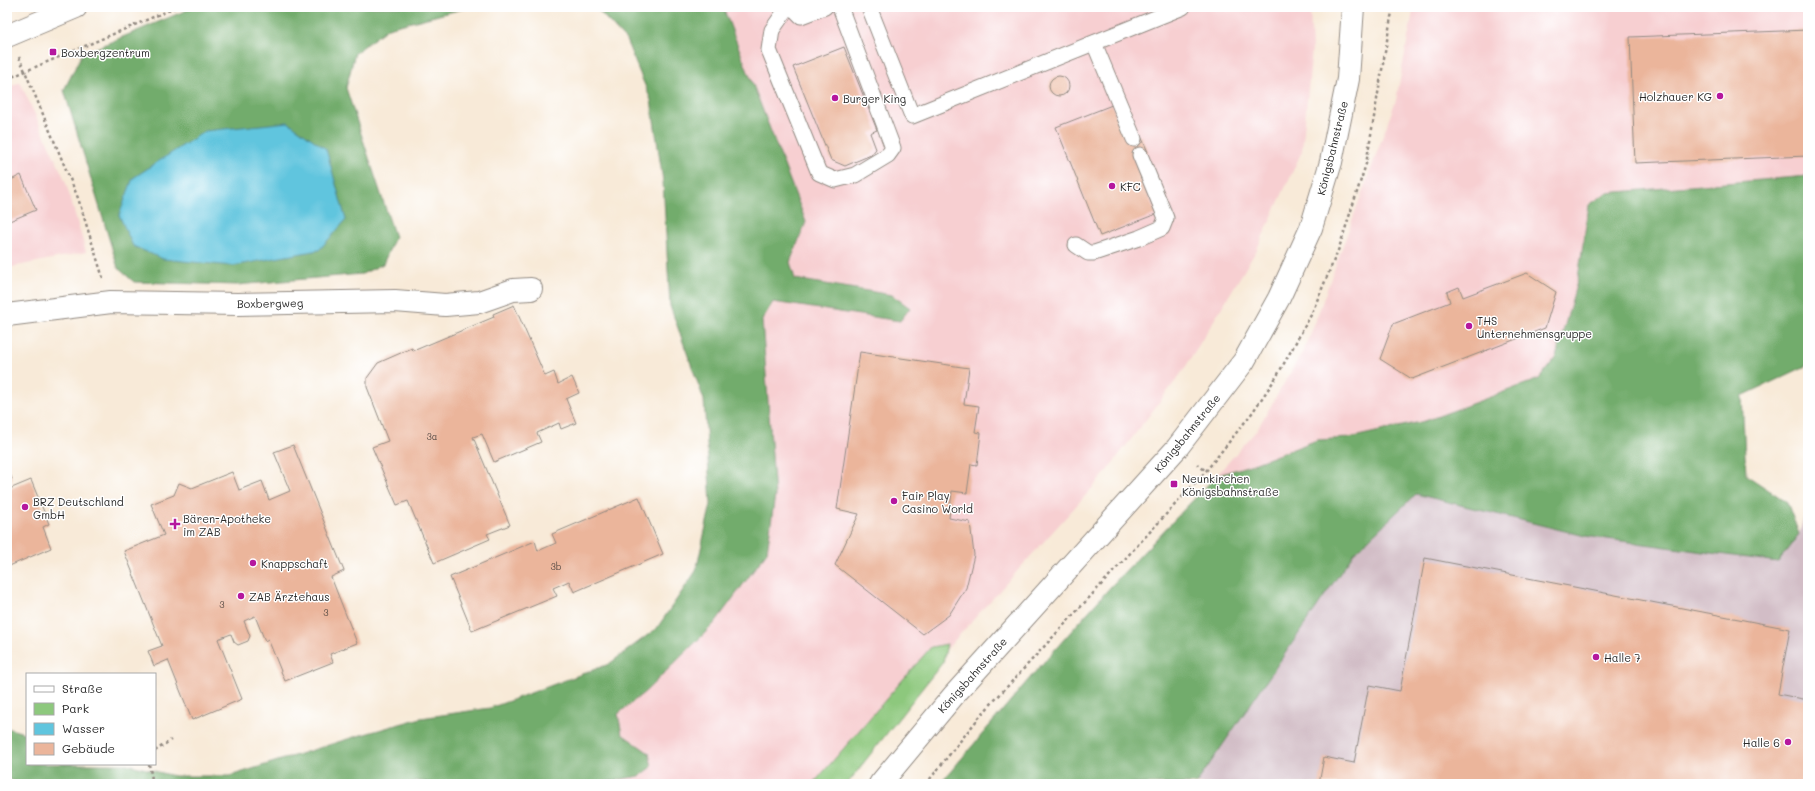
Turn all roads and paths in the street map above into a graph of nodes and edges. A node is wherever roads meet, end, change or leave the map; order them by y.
1 (76, 7) edge
2 (177, 7) edge
3 (788, 7) edge
4 (792, 7) edge
5 (825, 7) edge
6 (840, 7) edge
7 (869, 7) edge
8 (1182, 7) edge
9 (1353, 7) edge
10 (8, 35) edge
11 (1094, 43) junction
12 (25, 72) junction
13 (7, 79) edge
14 (1134, 139) dead end
15 (1140, 155) dead end
16 (1076, 245) dead end
17 (531, 289) dead end
18 (111, 302) junction
19 (7, 315) edge
20 (171, 740) dead end
21 (156, 750) edge
22 (149, 765) edge
23 (153, 784) edge
24 (880, 784) edge

1 - 10 street
2 - 12 path
3 - 6 lane
4 - 5 lane
7 - 11 lane
8 - 11 lane
9 - 24 street, Königsbahnstraße
10 - 12 path
11 - 14 lane
12 - 13 path
12 - 18 path
15 - 16 lane
17 - 18 street, Boxbergweg
18 - 19 street, Boxbergweg
20 - 21 path
22 - 23 path

